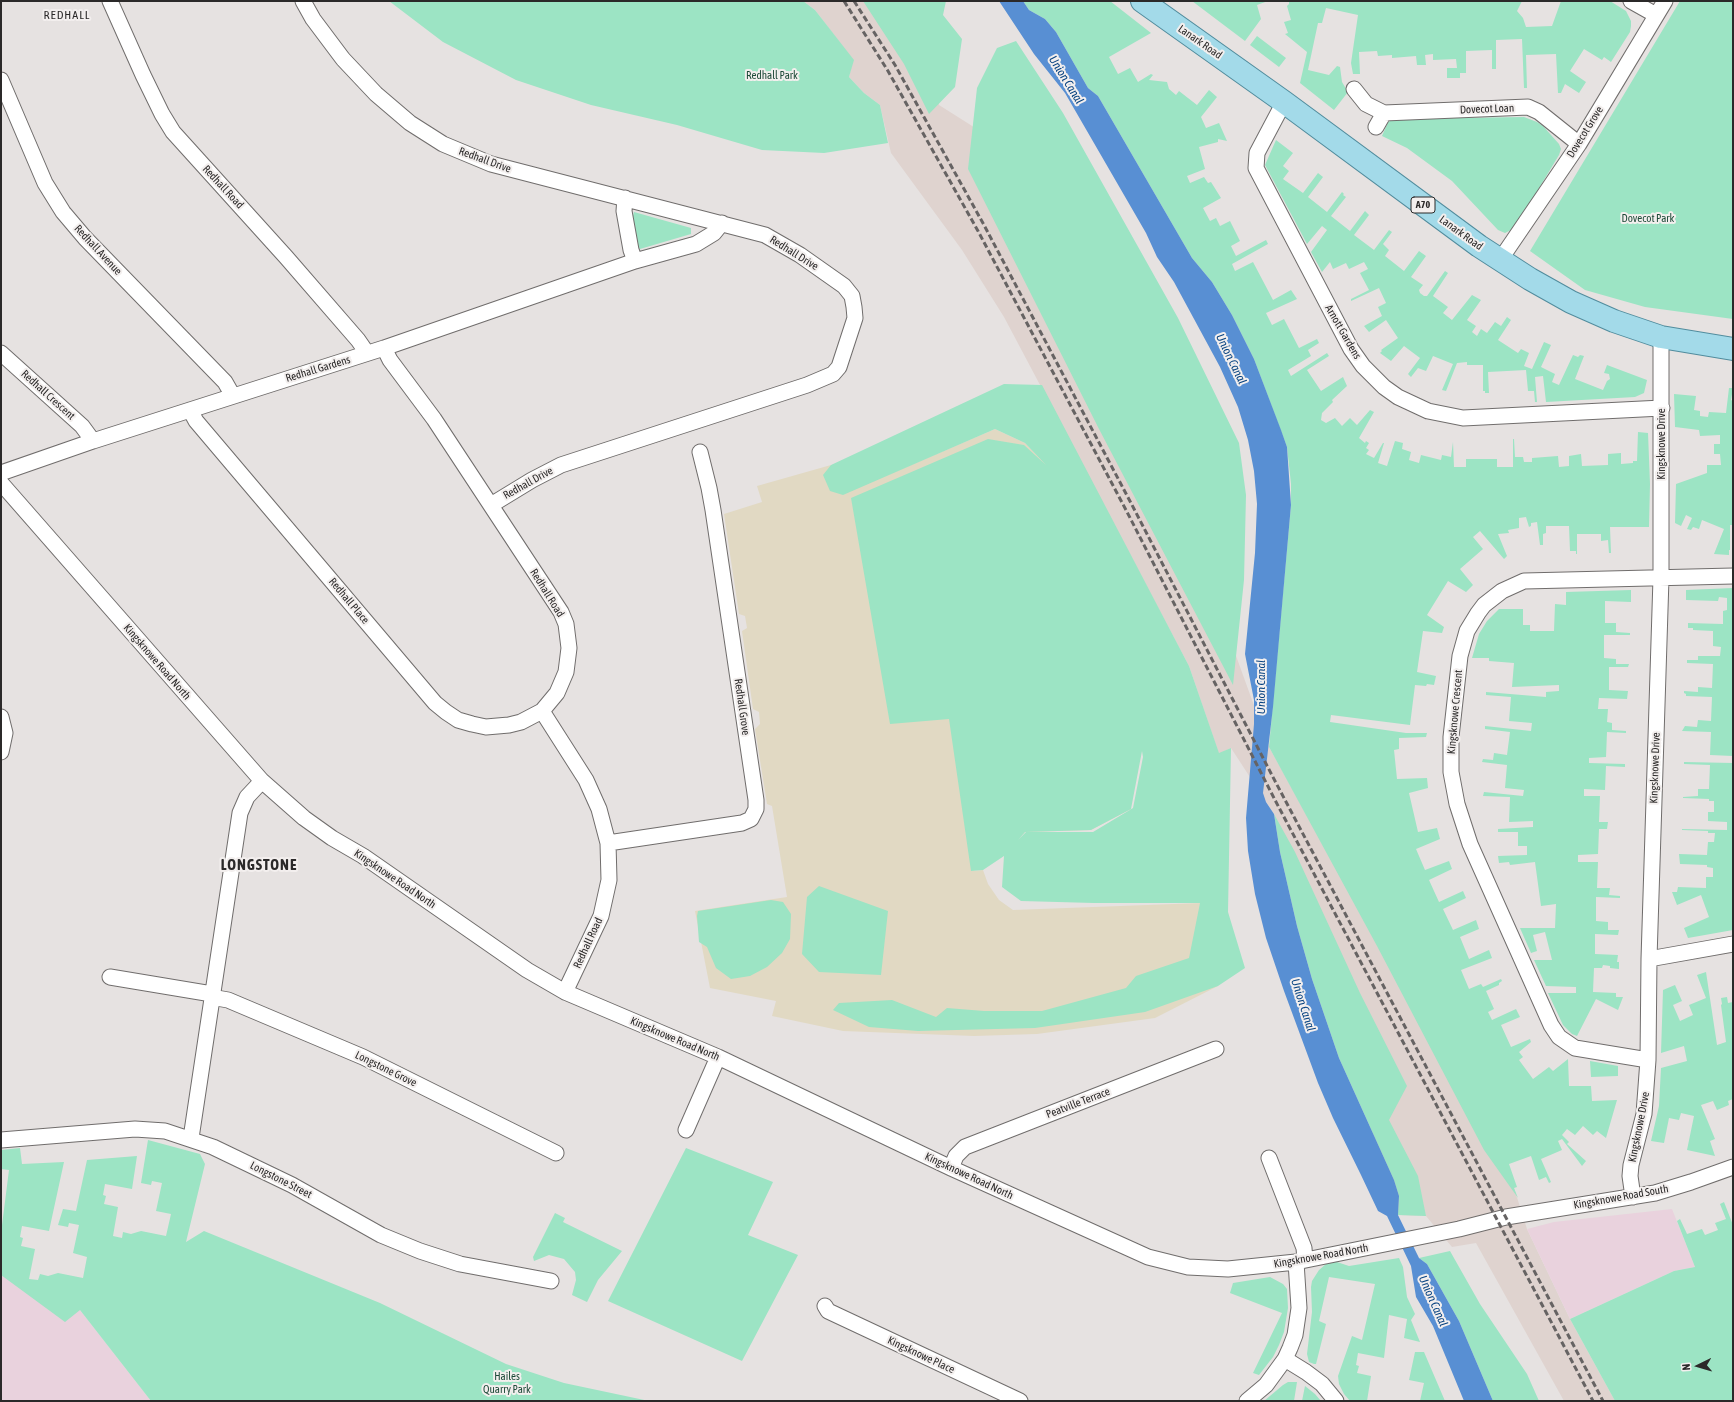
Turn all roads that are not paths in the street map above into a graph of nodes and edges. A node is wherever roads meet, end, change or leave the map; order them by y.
1 (110, 1) edge
2 (303, 1) edge
3 (1142, 1) edge
4 (1631, 1) edge
5 (1665, 1) edge
6 (1656, 15) junction
7 (1, 80) edge
8 (1354, 89) dead end
9 (1284, 102) junction
10 (1384, 113) junction
11 (1376, 127) dead end
12 (1579, 144) junction
13 (625, 198) junction
14 (722, 223) junction
15 (1500, 260) junction
16 (634, 261) junction
17 (1661, 337) junction
18 (384, 348) junction
19 (1733, 349) edge
20 (1, 353) edge
21 (367, 353) junction
22 (233, 396) junction
23 (1662, 408) junction
24 (190, 410) junction
25 (93, 440) junction
26 (700, 452) dead end
27 (1, 473) edge
28 (1, 483) edge
29 (491, 505) junction
30 (1733, 576) edge
31 (1661, 578) junction
32 (542, 711) junction
33 (1, 717) edge
34 (1, 752) edge
35 (262, 781) junction
36 (608, 843) junction
37 (1733, 944) edge
38 (1649, 959) junction
39 (110, 977) dead end
40 (565, 992) junction
41 (212, 995) junction
42 (1216, 1049) dead end
43 (718, 1057) junction
44 (1648, 1060) junction
45 (686, 1130) dead end
46 (191, 1138) junction
47 (1, 1140) edge
48 (556, 1153) dead end
49 (1275, 1163) dead end
50 (1733, 1167) edge
51 (951, 1168) junction
52 (1634, 1197) junction
53 (1506, 1217) joint
54 (1301, 1261) junction
55 (551, 1281) dead end
56 (826, 1306) dead end
57 (1285, 1359) junction
58 (1020, 1401) edge
59 (1247, 1401) edge
60 (1336, 1401) edge

1 - 21 street, Redhall Road
2 - 13 street, Redhall Drive
3 - 9 main road, Lanark Road / A70
4 - 6 street
5 - 6 street, Dovecot Grove
6 - 12 street, Dovecot Grove
7 - 22 street, Redhall Avenue
8 - 10 street, Dovecot Loan
9 - 15 main road, Lanark Road / A70
9 - 23 street, Arnott Gardens
10 - 11 street
10 - 12 street, Dovecot Loan
12 - 15 street, Dovecot Grove
13 - 14 street, Redhall Drive
13 - 16 street
14 - 16 street, Redhall Gardens
14 - 29 street, Redhall Drive
15 - 17 main road, Lanark Road / A70
16 - 18 street, Redhall Gardens
17 - 19 main road, Lanark Road / A70
17 - 23 street, Kingsknowe Drive
18 - 21 street, Redhall Gardens
18 - 29 street, Redhall Road
20 - 25 street, Redhall Crescent
21 - 22 street, Redhall Gardens
22 - 24 street, Redhall Gardens
23 - 31 street, Kingsknowe Drive
24 - 25 street, Redhall Gardens
24 - 32 street, Redhall Place
25 - 27 street, Redhall Gardens
26 - 36 street, Redhall Grove
28 - 35 street, Kingsknowe Road North
29 - 32 street, Redhall Road
30 - 31 street, Kingsknowe Crescent
31 - 38 street, Kingsknowe Drive
31 - 44 street, Kingsknowe Crescent
32 - 36 street, Redhall Road
33 - 34 street
35 - 40 street, Kingsknowe Road North
35 - 41 street
36 - 40 street, Redhall Road
37 - 38 street
38 - 44 street, Kingsknowe Drive
39 - 41 street, Longstone Grove
40 - 43 street, Kingsknowe Road North
41 - 46 street
41 - 48 street, Longstone Grove
42 - 51 street, Peatville Terrace
43 - 45 street
43 - 51 street, Kingsknowe Road North
44 - 52 street, Kingsknowe Drive
46 - 47 street, Longstone Street
46 - 55 street, Longstone Street
49 - 54 street
50 - 52 street, Kingsknowe Road South
51 - 54 street, Kingsknowe Road North
52 - 53 street, Kingsknowe Road South
53 - 54 street, Kingsknowe Road North
54 - 57 street
56 - 58 street, Kingsknowe Place
57 - 59 street
57 - 60 street

